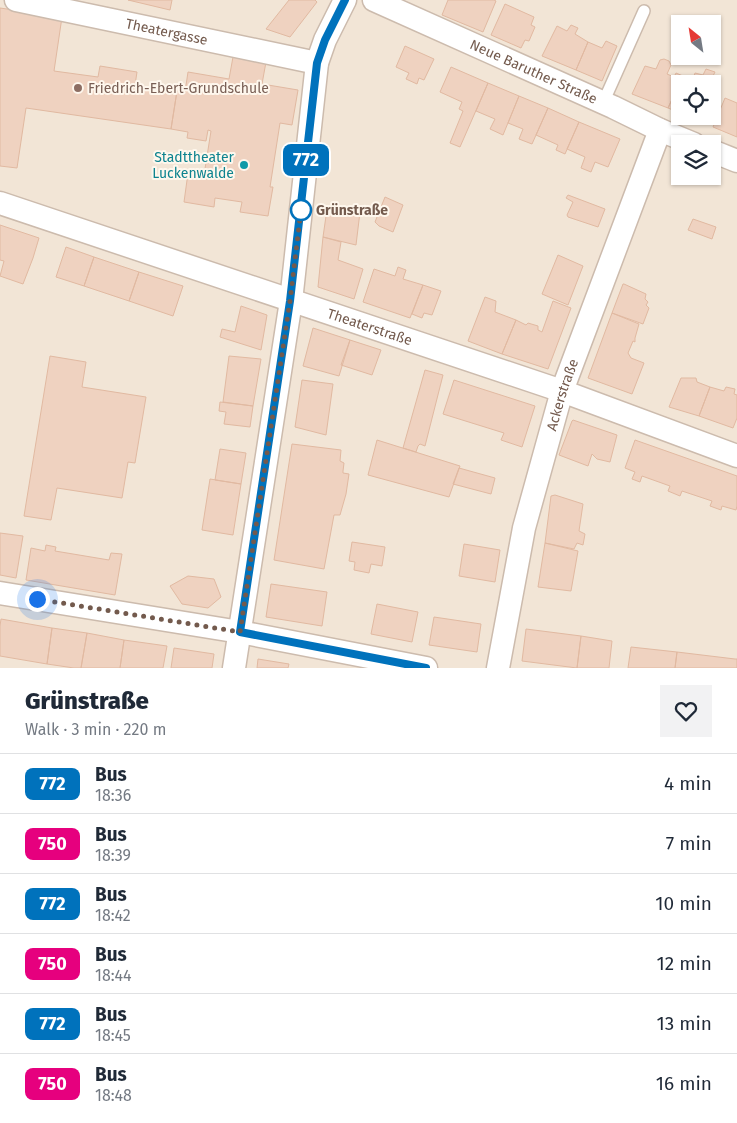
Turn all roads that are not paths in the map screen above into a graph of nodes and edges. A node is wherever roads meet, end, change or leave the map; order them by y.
1 (16, 0) edge
2 (345, 0) edge
3 (374, 0) edge
4 (644, 11) dead end
5 (317, 63) junction
6 (603, 102) junction
7 (660, 130) junction
8 (672, 135) edge
9 (721, 155) edge
10 (737, 161) edge
11 (0, 203) edge
12 (290, 301) junction
13 (562, 391) junction
14 (737, 456) edge
15 (0, 593) edge
16 (240, 632) junction
17 (234, 668) edge
18 (426, 668) edge
19 (498, 668) edge

1 - 5 street, Theatergasse
2 - 5 street
3 - 6 street, Neue Baruther Straße
4 - 6 lane
5 - 12 street
6 - 7 street, Neue Baruther Straße
7 - 8 street, Neue Baruther Straße
7 - 13 street, Ackerstraße
9 - 10 street
11 - 12 street, Theaterstraße
12 - 13 street, Theaterstraße
12 - 16 street
13 - 14 street, Theaterstraße
13 - 19 street, Ackerstraße
15 - 16 street
16 - 17 street
16 - 18 street

